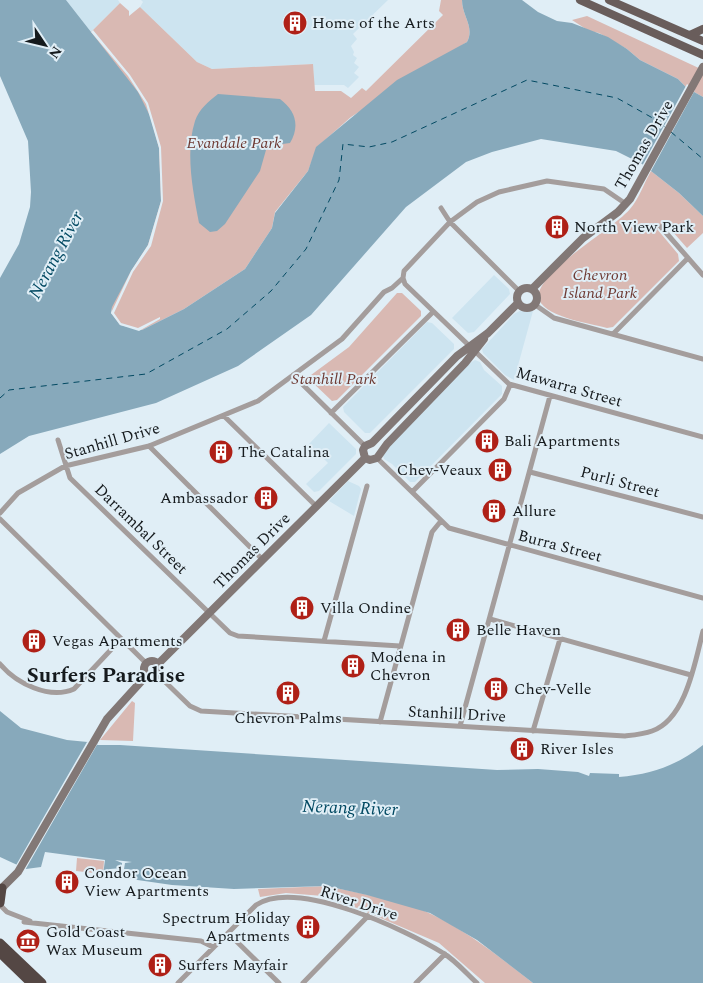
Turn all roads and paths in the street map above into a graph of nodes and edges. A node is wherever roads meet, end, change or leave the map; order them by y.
1 (580, 0) edge
2 (609, 0) edge
3 (703, 29) edge
4 (690, 35) junction
5 (703, 41) edge
6 (703, 55) edge
7 (703, 67) edge
8 (626, 204) junction
9 (441, 208) dead end
10 (450, 222) junction
11 (662, 227) dead end
12 (688, 258) junction
13 (703, 275) edge
14 (402, 278) junction
15 (532, 289) junction
16 (519, 291) junction
17 (518, 303) junction
18 (534, 304) junction
19 (433, 312) junction
20 (613, 334) junction
21 (472, 349) junction
22 (457, 356) junction
23 (703, 358) edge
24 (465, 364) junction
25 (293, 375) junction
26 (510, 385) junction
27 (550, 396) junction
28 (331, 413) junction
29 (224, 416) junction
30 (703, 437) edge
31 (58, 440) dead end
32 (369, 444) junction
33 (149, 446) junction
34 (378, 455) junction
35 (365, 458) junction
36 (65, 466) junction
37 (530, 472) junction
38 (367, 486) dead end
39 (412, 492) junction
40 (316, 506) junction
41 (0, 513) edge
42 (703, 517) edge
43 (0, 519) edge
44 (441, 522) junction
45 (509, 545) junction
46 (262, 559) junction
47 (703, 598) edge
48 (209, 613) junction
49 (490, 620) junction
50 (703, 631) edge
51 (121, 639) junction
52 (560, 639) junction
53 (324, 641) junction
54 (400, 646) junction
55 (0, 664) edge
56 (147, 664) junction
57 (158, 664) junction
58 (147, 675) junction
59 (158, 675) junction
60 (691, 675) junction
61 (380, 722) junction
62 (460, 726) junction
63 (533, 731) junction
64 (1, 890) edge
65 (0, 904) edge
66 (368, 916) junction
67 (228, 933) junction
68 (0, 936) edge
69 (213, 947) junction
70 (2, 948) edge
71 (445, 954) junction
72 (30, 983) edge
73 (42, 983) edge
74 (178, 983) edge
75 (279, 983) edge
76 (303, 983) edge
77 (416, 983) edge
78 (477, 983) edge

1 - 6 main road
2 - 4 main road
3 - 4 main road
4 - 5 main road
7 - 8 main road, Thomas Drive
8 - 10 street, Stanhill Drive
8 - 15 main road, Thomas Drive
9 - 10 street
10 - 14 street, Stanhill Drive
10 - 16 street
11 - 12 street
12 - 13 street
12 - 20 street
14 - 19 street, Mawarra Street
14 - 25 street, Stanhill Drive
15 - 16 main road
15 - 18 main road
16 - 17 main road
17 - 18 main road
17 - 21 main road
18 - 20 street
19 - 21 street, Mawarra Street
19 - 28 street
20 - 23 street
21 - 22 main road
21 - 24 main road
21 - 26 street, Mawarra Street
22 - 24 main road
22 - 32 main road
24 - 34 main road
25 - 28 street
25 - 29 street, Stanhill Drive
26 - 27 street, Mawarra Street
26 - 39 street
27 - 30 street, Mawarra Street
27 - 37 street
28 - 32 street
29 - 33 street, Stanhill Drive
29 - 40 street
31 - 36 street, Darrambal Street
32 - 34 main road
32 - 35 main road
33 - 36 street, Stanhill Drive
33 - 46 street
34 - 35 main road
34 - 39 street, Burra Street
35 - 40 main road, Thomas Drive
36 - 41 street, Stanhill Drive
36 - 48 street, Darrambal Street
37 - 42 street, Purli Street
37 - 45 street
38 - 53 street
39 - 44 street, Burra Street
40 - 46 main road, Thomas Drive
43 - 51 street
44 - 45 street, Burra Street
44 - 54 street
45 - 47 street, Burra Street
45 - 49 street
46 - 48 main road, Thomas Drive
48 - 53 street, Darrambal Street
48 - 57 main road, Thomas Drive
49 - 52 street
49 - 62 street
50 - 60 street, Stanhill Drive
51 - 55 street
51 - 56 street
52 - 60 street
52 - 63 street
53 - 54 street, Darrambal Street
54 - 61 street
56 - 57 main road
56 - 58 main road
57 - 59 main road
58 - 59 main road
58 - 64 main road
59 - 61 street, Stanhill Drive
60 - 63 street, Stanhill Drive
61 - 62 street, Stanhill Drive
62 - 63 street, Stanhill Drive
64 - 65 highway
65 - 69 street
66 - 67 street, River Drive
66 - 71 street, River Drive
66 - 76 street
67 - 69 street, River Drive
67 - 75 street
68 - 70 highway
69 - 74 street, River Drive
70 - 72 highway
70 - 73 highway
71 - 77 street
71 - 78 street, River Drive

